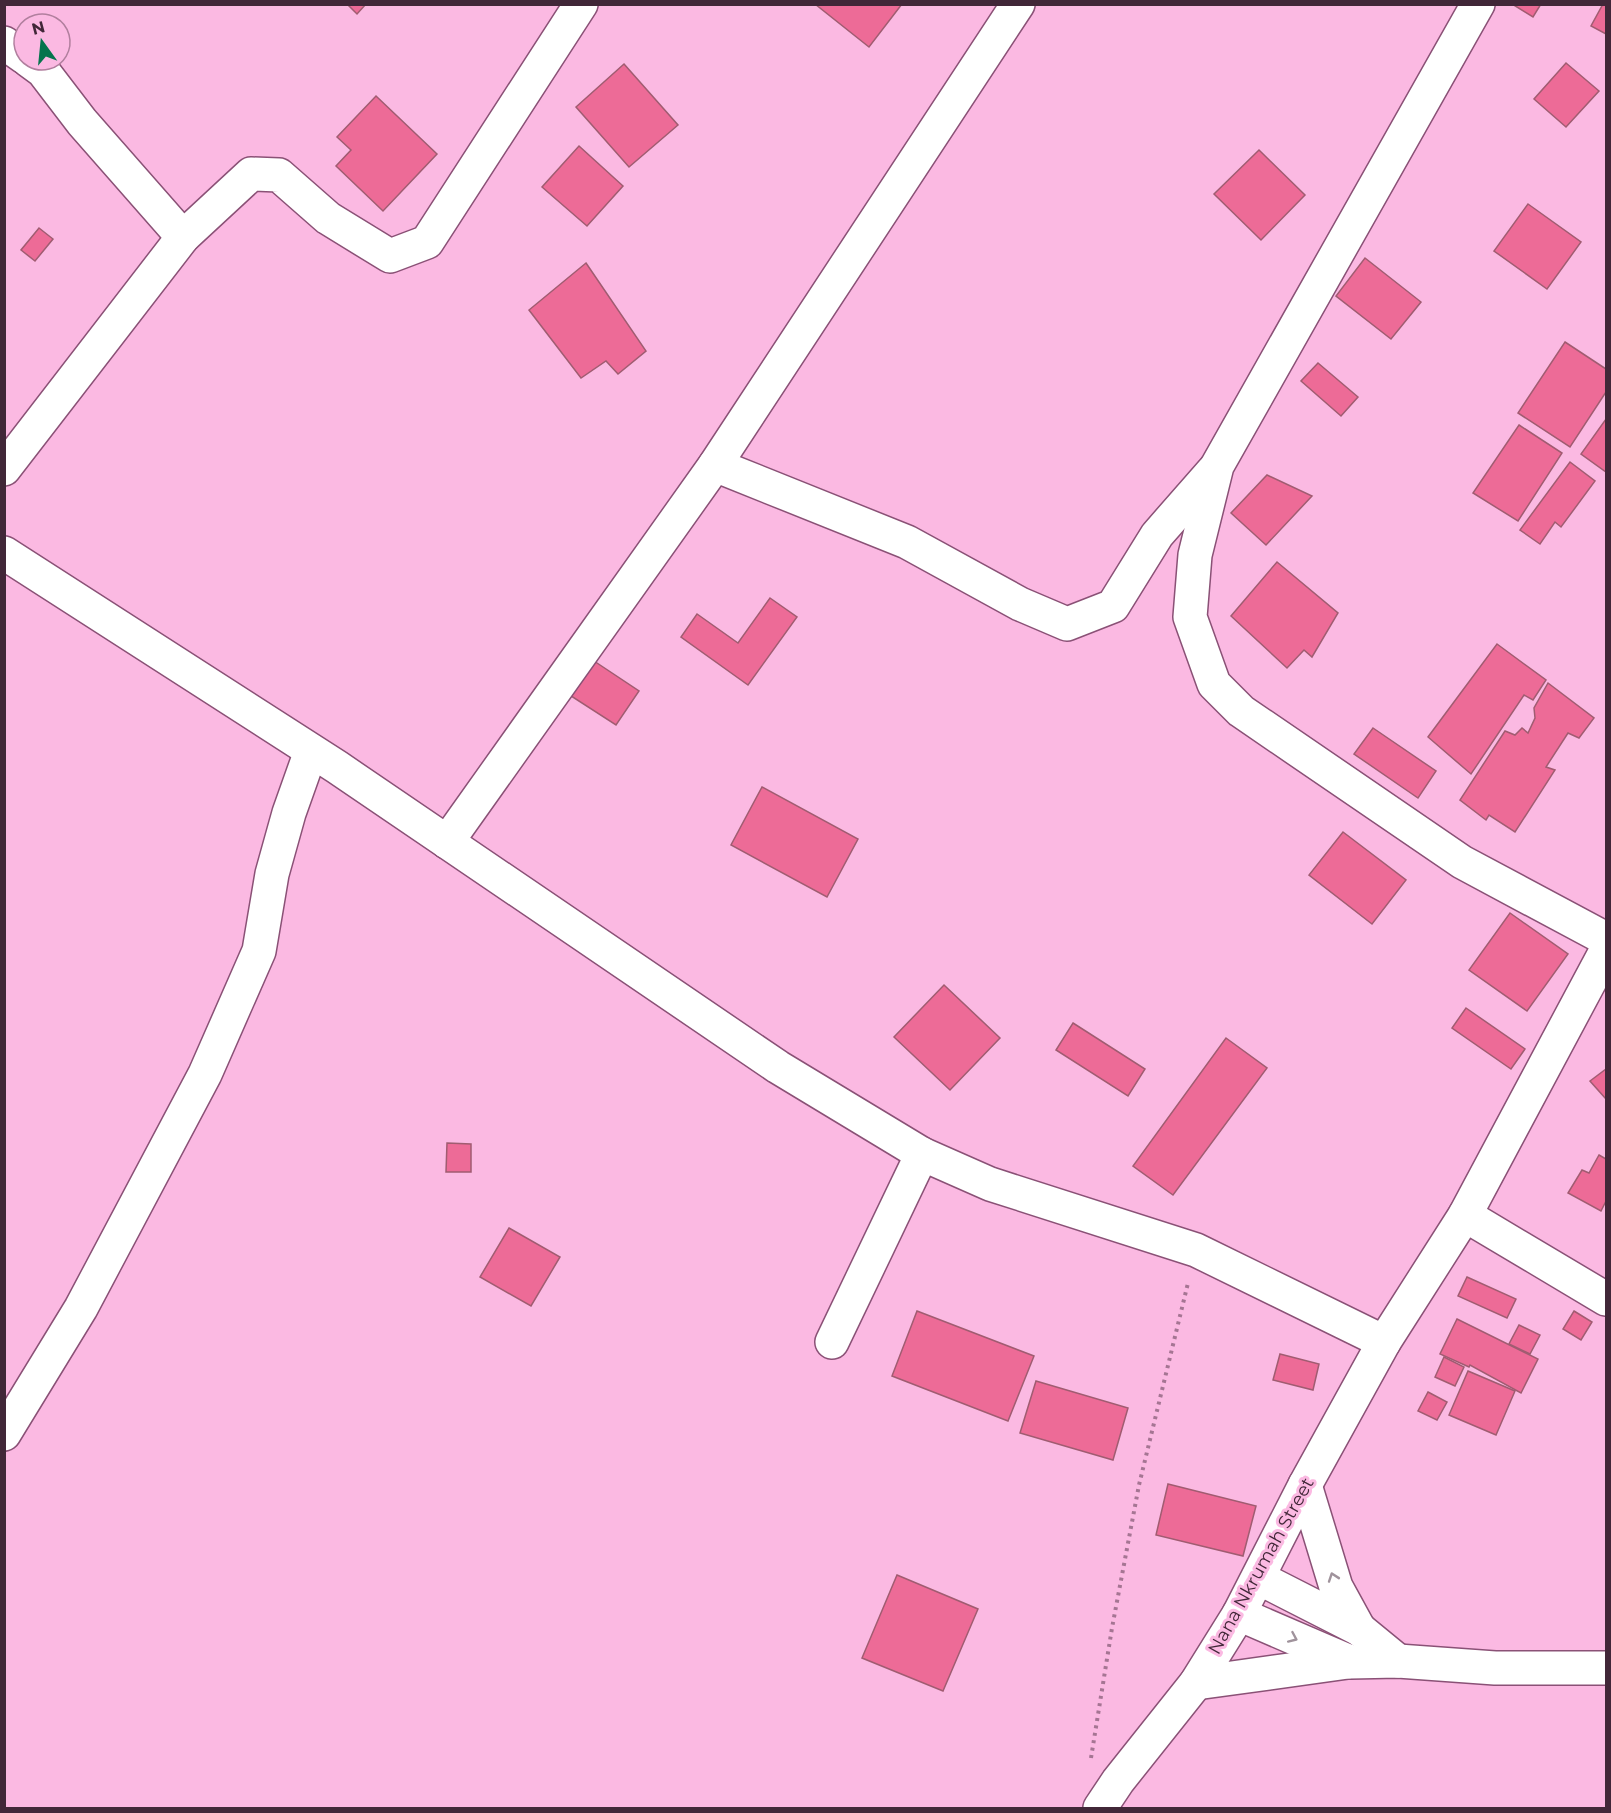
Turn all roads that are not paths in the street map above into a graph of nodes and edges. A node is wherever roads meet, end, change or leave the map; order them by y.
1 (580, 4) edge
2 (1018, 4) edge
3 (1478, 4) edge
4 (44, 72) edge
5 (183, 237) junction
6 (716, 465) junction
7 (1217, 466) junction
8 (4, 469) edge
9 (9, 564) edge
10 (311, 751) junction
11 (447, 842) junction
12 (1606, 939) edge
13 (1606, 951) edge
14 (922, 1154) junction
15 (1465, 1215) junction
16 (1606, 1299) edge
17 (832, 1342) dead end
18 (1384, 1342) junction
19 (4, 1434) edge
20 (1305, 1485) junction
21 (1259, 1578) junction
22 (1239, 1614) junction
23 (1359, 1629) junction
24 (1398, 1661) junction
25 (1350, 1662) junction
26 (1606, 1668) edge
27 (1196, 1683) junction
28 (1100, 1809) edge

1 - 5 street
2 - 6 street
3 - 7 street
4 - 5 street
5 - 8 street
6 - 7 street
6 - 11 street
7 - 12 street
9 - 10 street
10 - 11 street
10 - 19 street
11 - 14 street
13 - 15 street, Nana Nkrumah Street
14 - 17 street
14 - 18 street
15 - 16 street
15 - 18 street, Nana Nkrumah Street
18 - 20 street, Nana Nkrumah Street
20 - 21 street, Nana Nkrumah Street
23 -> 20 street
21 - 22 street, Nana Nkrumah Street
21 - 23 street
22 -> 25 street
22 - 27 street, Nana Nkrumah Street
23 - 24 street
24 - 25 street
24 - 26 street
25 - 27 street
27 - 28 street, Nana Nkrumah Street

